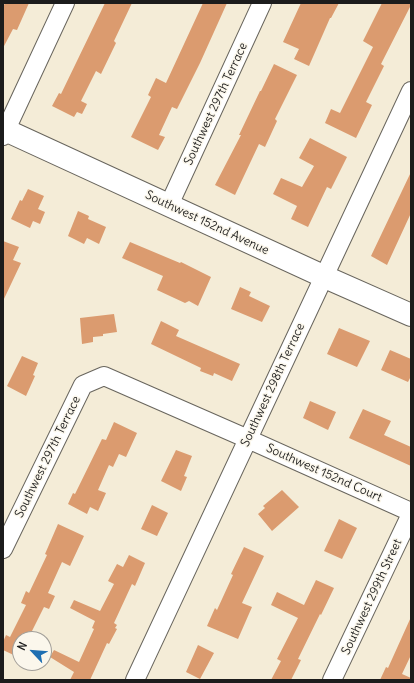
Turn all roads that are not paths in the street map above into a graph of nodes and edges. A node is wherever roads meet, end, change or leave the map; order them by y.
1 (64, 3) edge
2 (262, 3) edge
3 (411, 91) edge
4 (4, 132) edge
5 (169, 205) junction
6 (325, 277) junction
7 (411, 315) edge
8 (83, 385) joint
9 (248, 439) junction
10 (411, 513) edge
11 (3, 549) edge
12 (135, 680) edge
13 (332, 680) edge

1 - 4 street
2 - 5 street, Southwest 297th Terrace
3 - 6 street, Southwest 298th Terrace
4 - 5 street, Southwest 152nd Avenue
5 - 6 street, Southwest 152nd Avenue
6 - 7 street, Southwest 152nd Avenue
6 - 9 street, Southwest 298th Terrace
8 - 9 street, Southwest 152nd Court
8 - 11 street, Southwest 297th Terrace
9 - 10 street, Southwest 152nd Court
9 - 12 street, Southwest 298th Terrace
10 - 13 street, Southwest 299th Street

